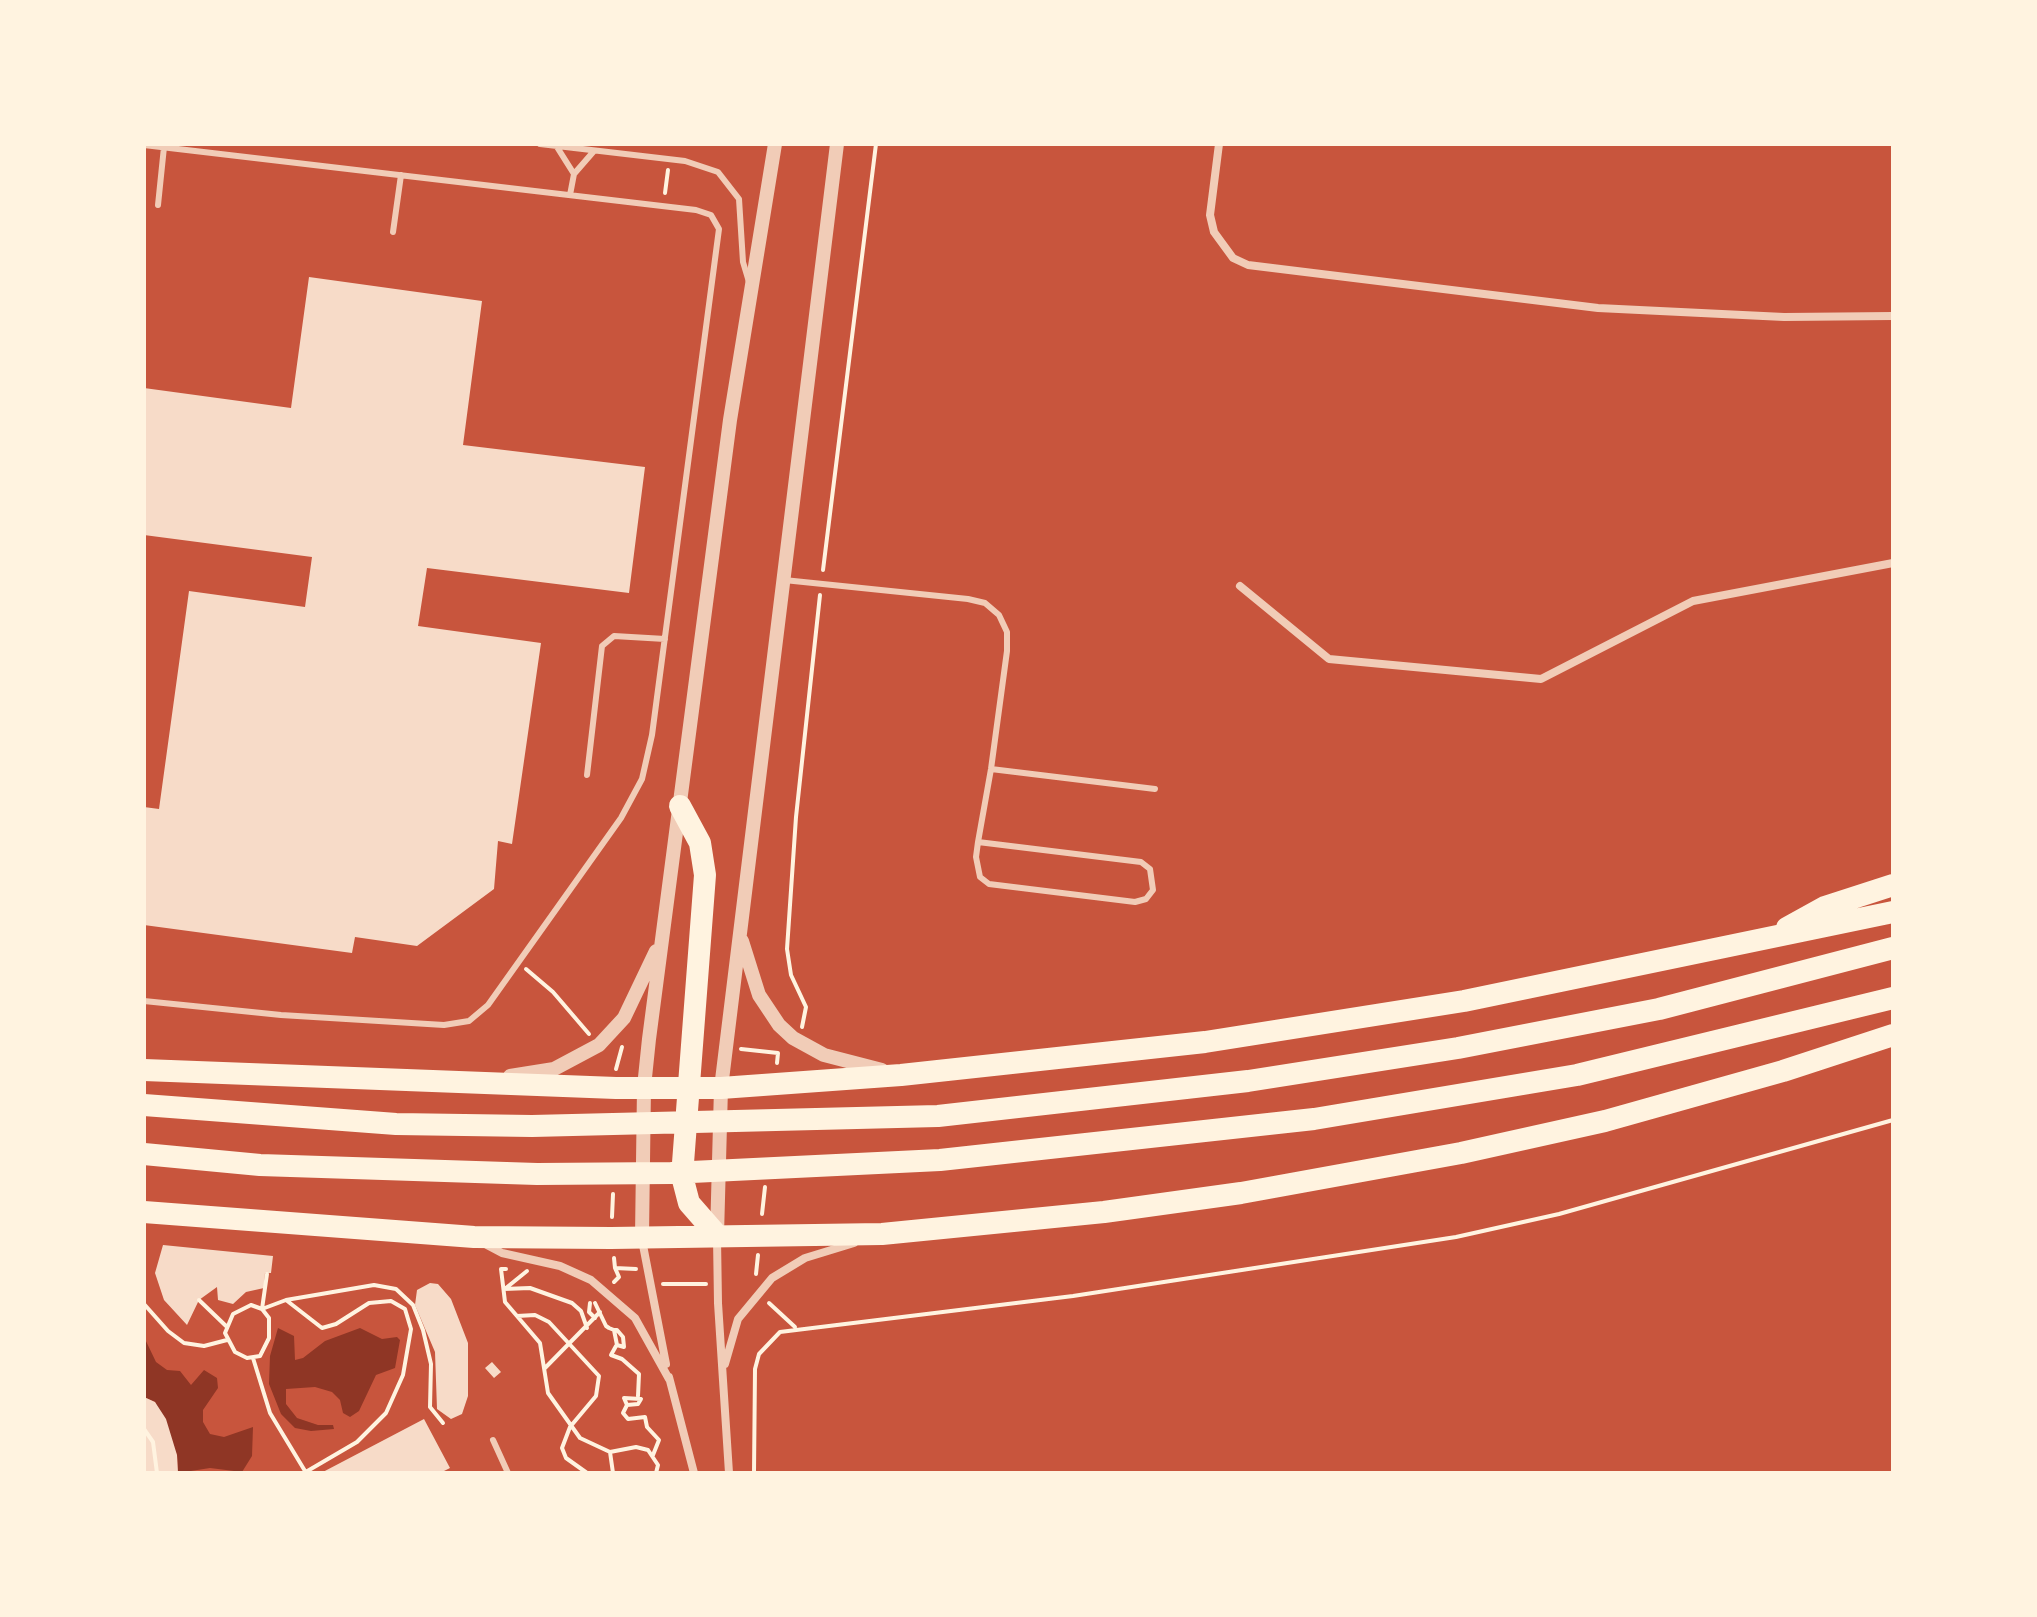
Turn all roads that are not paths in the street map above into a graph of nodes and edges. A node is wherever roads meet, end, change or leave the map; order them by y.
1 (540, 144) edge
2 (775, 144) edge
3 (837, 144) edge
4 (1219, 144) edge
5 (144, 145) edge
6 (556, 146) edge
7 (164, 147) junction
8 (594, 151) junction
9 (574, 174) junction
10 (401, 175) junction
11 (570, 195) junction
12 (158, 205) dead end
13 (393, 232) dead end
14 (752, 288) junction
15 (1893, 316) edge
16 (1893, 563) edge
17 (784, 580) junction
18 (1240, 586) dead end
19 (665, 639) junction
20 (991, 769) junction
21 (587, 775) dead end
22 (1155, 789) dead end
23 (680, 806) junction
24 (978, 842) junction
25 (1893, 885) edge
26 (1893, 912) edge
27 (740, 933) junction
28 (663, 936) junction
29 (1776, 936) junction
30 (1893, 948) edge
31 (1893, 998) edge
32 (144, 1001) edge
33 (1893, 1035) edge
34 (144, 1070) edge
35 (901, 1075) junction
36 (465, 1082) junction
37 (644, 1087) junction
38 (687, 1088) junction
39 (721, 1088) junction
40 (144, 1105) edge
41 (144, 1154) edge
42 (144, 1212) edge
43 (882, 1234) junction
44 (717, 1235) junction
45 (642, 1236) junction
46 (474, 1237) junction
47 (722, 1377) junction
48 (669, 1379) junction
49 (493, 1440) dead end
50 (506, 1470) edge
51 (495, 1473) edge
52 (694, 1473) edge
53 (729, 1473) edge

1 - 6 lane
2 - 14 street
3 - 17 street
4 - 15 street
5 - 7 lane
6 - 8 lane
6 - 9 lane
7 - 10 lane
7 - 12 lane
8 - 9 lane
8 - 14 lane
9 - 11 lane
10 - 11 lane
10 - 13 lane
11 - 19 lane
14 - 23 street
16 - 18 street
17 - 20 lane
17 - 27 street
19 - 21 lane
19 - 32 lane
20 - 22 lane
20 - 24 lane
23 - 28 street
23 - 38 highway
24 - 24 lane
25 - 29 highway
26 - 29 highway
27 - 35 street
27 - 39 street
28 - 36 street
28 - 37 street
29 - 35 highway
30 - 40 highway
31 - 41 highway
33 - 43 highway
34 - 36 highway
35 - 39 highway
36 - 37 highway
37 - 38 highway
37 - 45 street
38 - 39 highway
38 - 44 highway
39 - 44 street
42 - 46 highway
43 - 44 highway
43 - 47 street
44 - 45 highway
44 - 47 street
45 - 46 highway
45 - 48 street
46 - 48 street
47 - 53 street
48 - 52 street
49 - 50 lane
50 - 51 lane

